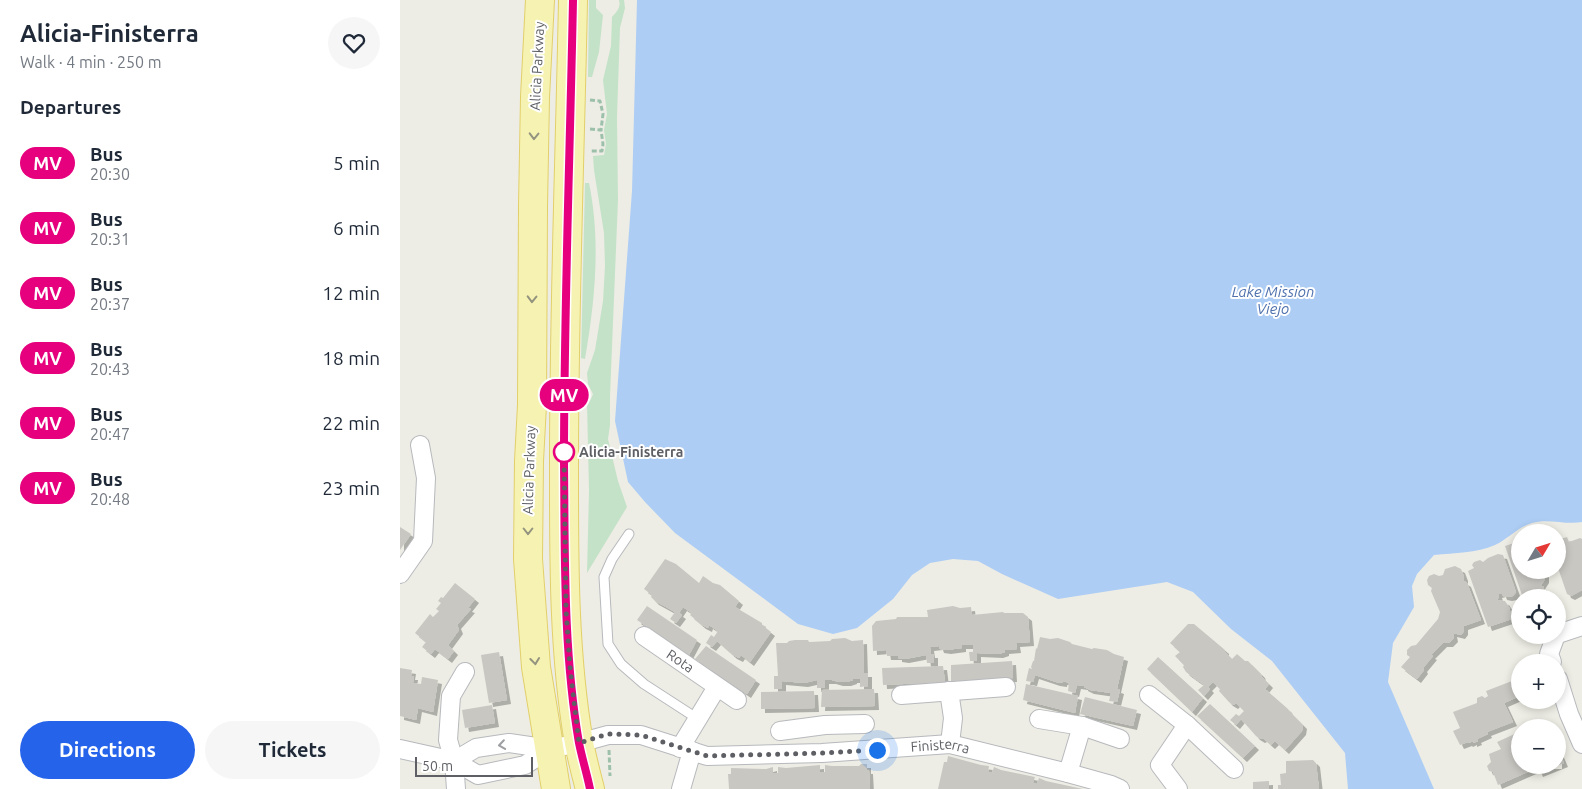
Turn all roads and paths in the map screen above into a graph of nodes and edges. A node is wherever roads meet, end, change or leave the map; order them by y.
1 (540, 0) edge
2 (573, 0) edge
3 (590, 100) dead end
4 (590, 129) dead end
5 (601, 130) junction
6 (589, 151) dead end
7 (420, 445) dead end
8 (629, 534) dead end
9 (400, 574) edge
10 (1582, 626) edge
11 (1566, 632) edge
12 (644, 636) dead end
13 (465, 672) dead end
14 (1006, 686) dead end
15 (717, 687) junction
16 (949, 691) junction
17 (1150, 694) dead end
18 (901, 695) dead end
19 (736, 700) dead end
20 (1566, 704) edge
21 (698, 718) junction
22 (1038, 719) dead end
23 (865, 724) dead end
24 (824, 725) junction
25 (1187, 725) junction
26 (1082, 726) junction
27 (780, 731) dead end
28 (608, 734) junction
29 (1120, 739) dead end
30 (579, 743) junction
31 (950, 744) junction
32 (1582, 744) edge
33 (400, 749) edge
34 (550, 749) junction
35 (686, 750) junction
36 (822, 753) junction
37 (454, 761) junction
38 (1234, 769) dead end
39 (1068, 772) junction
40 (600, 784) edge
41 (456, 789) edge
42 (556, 789) edge
43 (681, 789) edge
44 (1120, 789) edge
45 (1178, 789) edge

1 -> 34 main road, Alicia Parkway
2 - 30 main road
3 - 5 path
4 - 5 path
5 - 6 path
7 - 9 street
8 - 21 lane
10 - 11 street
12 - 15 street, Rota
13 - 37 street
14 - 16 street
15 - 19 street, Rota
15 - 21 street
16 - 18 street
16 - 31 street
17 - 25 street
20 - 32 street
21 - 35 street
22 - 26 street
23 - 24 street
24 - 27 street
24 - 36 street
25 - 38 street
25 - 45 street
26 - 29 street
26 - 39 street
28 - 30 street, Finisterra
28 - 35 street, Finisterra
28 - 40 path
30 - 34 street, Finisterra
30 - 40 main road
31 - 36 street, Finisterra
31 - 39 street, Finisterra
33 - 37 street
34 -> 37 street
34 - 37 street
34 - 42 main road, Alicia Parkway
35 - 36 street, Finisterra
35 - 43 street
37 - 41 street
39 - 44 street, Finisterra

